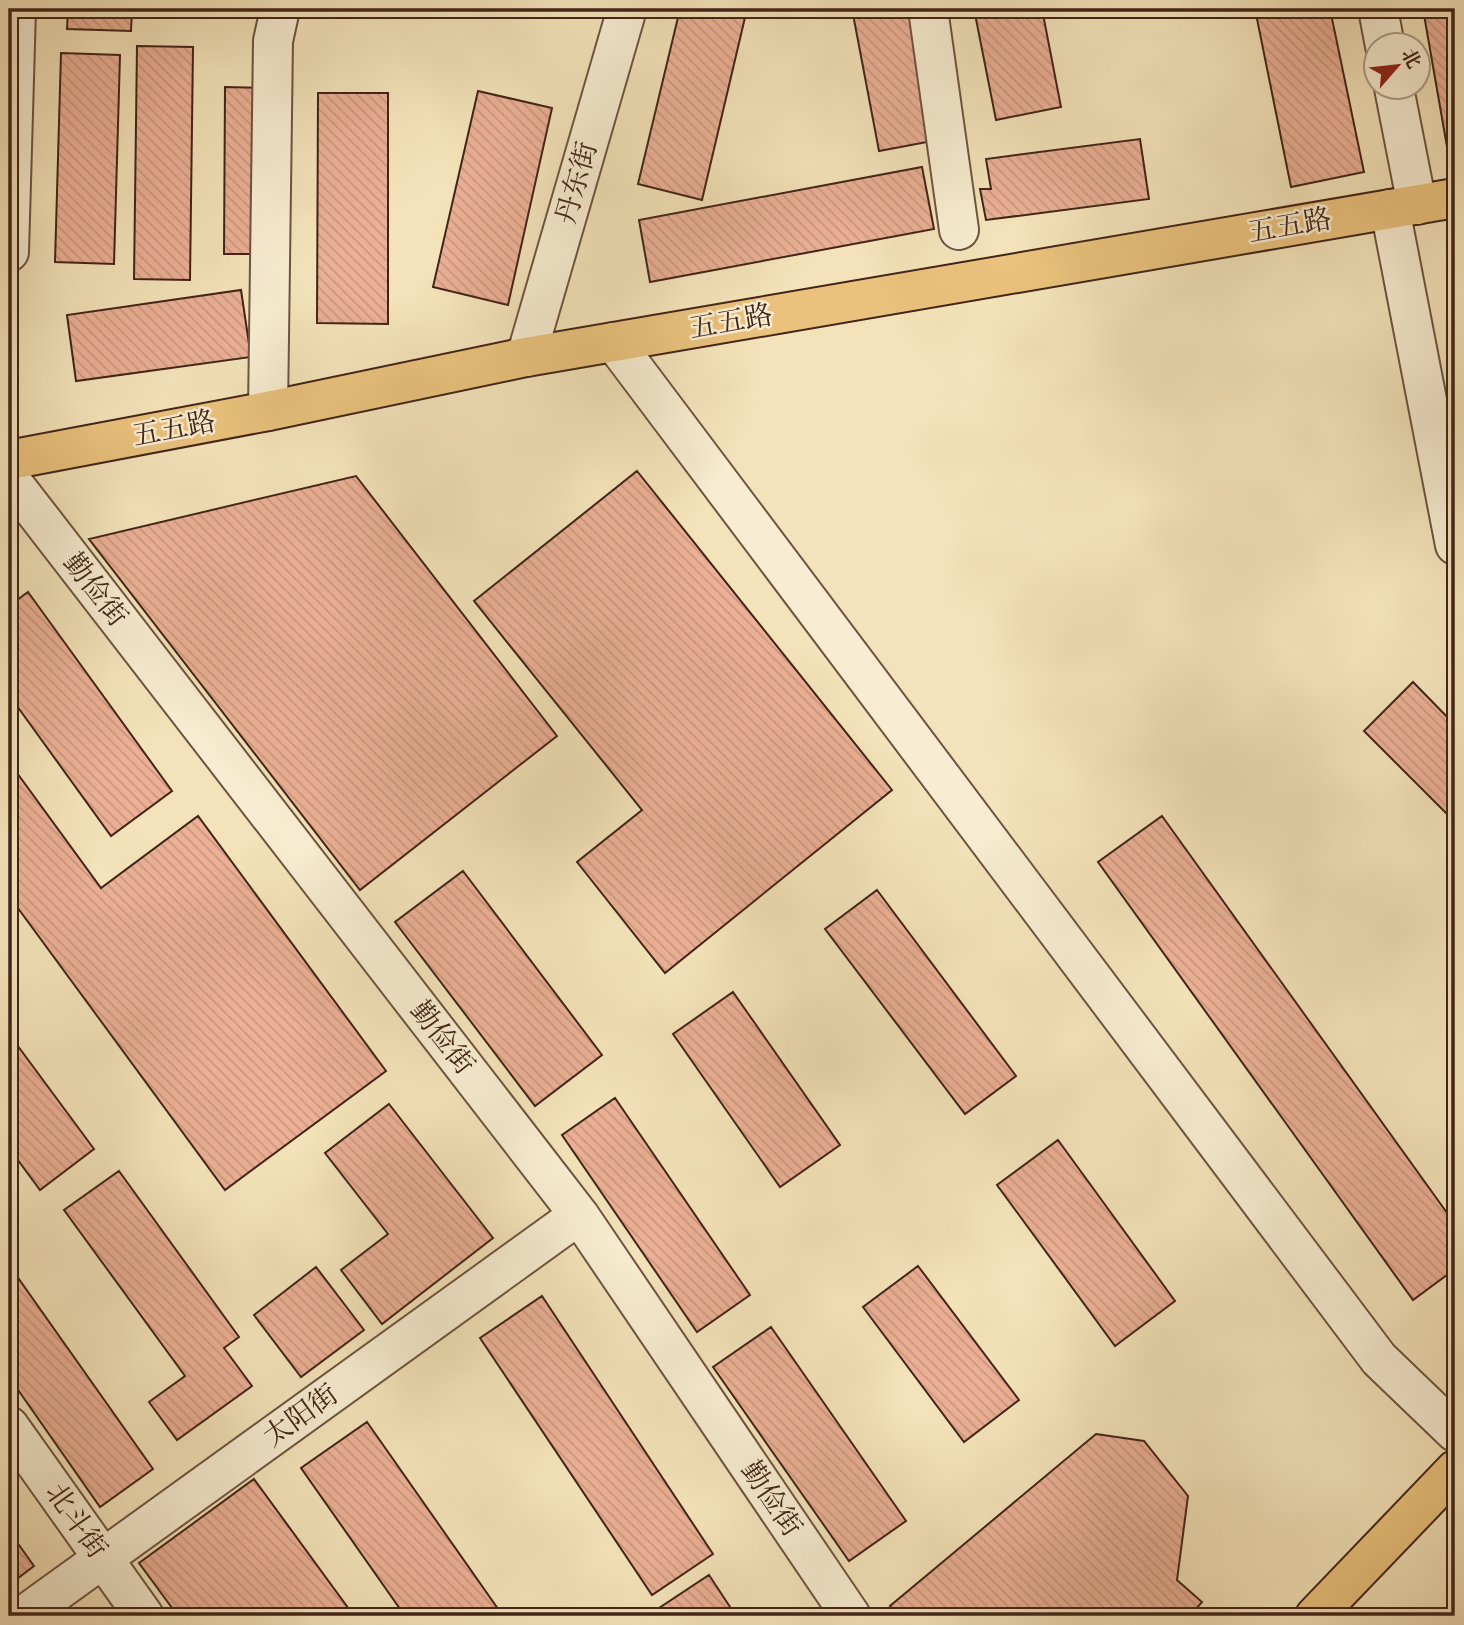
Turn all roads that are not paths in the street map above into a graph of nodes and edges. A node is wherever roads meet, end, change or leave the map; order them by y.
1 (16, 9) edge
2 (280, 9) edge
3 (627, 9) edge
4 (928, 9) edge
5 (1378, 9) edge
6 (1382, 32) edge
7 (1395, 102) edge
8 (1455, 198) edge
9 (1404, 207) junction
10 (959, 230) dead end
11 (9, 252) edge
12 (614, 342) junction
13 (526, 357) junction
14 (268, 411) junction
15 (9, 460) edge
16 (9, 478) edge
17 (1455, 545) edge
18 (579, 1215) junction
19 (9, 1426) edge
20 (1455, 1432) edge
21 (1455, 1470) edge
22 (103, 1558) junction
23 (23, 1616) edge
24 (144, 1616) edge
25 (851, 1616) edge
26 (1315, 1616) edge

1 - 11 street
2 - 14 street
3 - 13 street, 丹东街
4 - 10 street
5 - 6 street
7 - 9 street
8 - 9 main road, 五五路
9 - 12 main road, 五五路
9 - 17 street
12 - 13 main road, 五五路
12 - 20 street
13 - 14 main road, 五五路
14 - 15 main road, 五五路
16 - 18 street, 勤俭街
18 - 22 street, 太阳街
18 - 25 street, 勤俭街
19 - 22 street, 北斗街
21 - 26 main road
22 - 23 street, 太阳街
22 - 24 street, 北斗街

